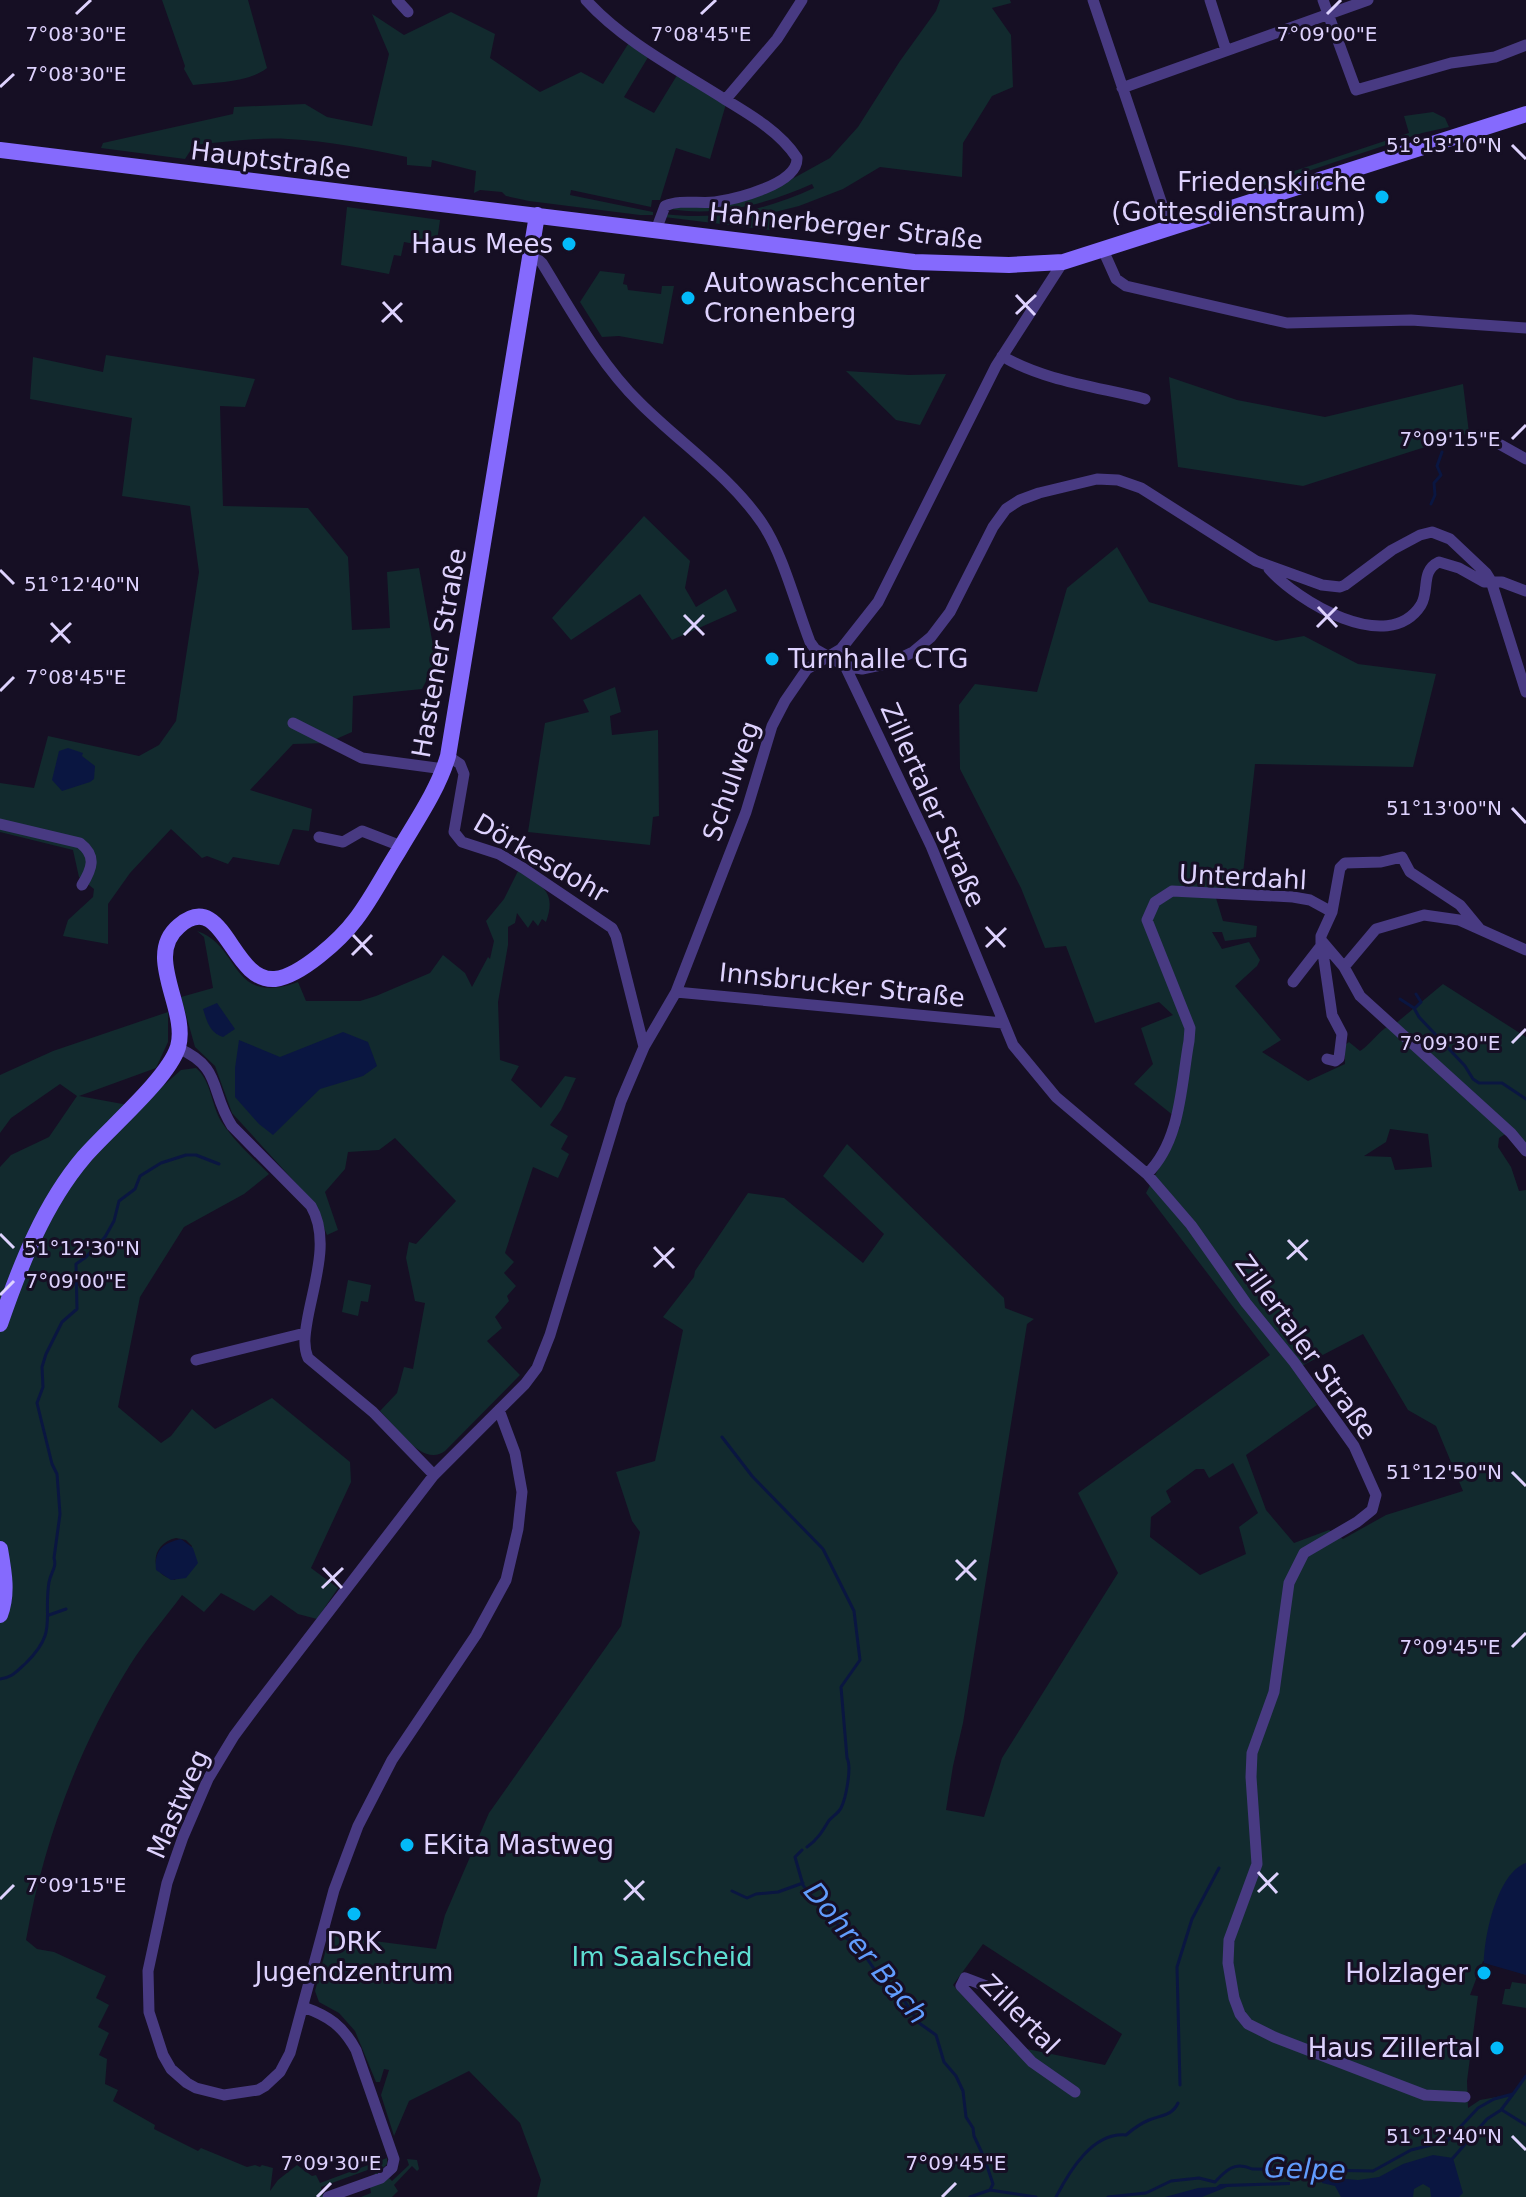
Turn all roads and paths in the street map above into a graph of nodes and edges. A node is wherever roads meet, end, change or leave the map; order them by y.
1 (397, 0) edge
2 (586, 0) edge
3 (802, 0) edge
4 (1093, 0) edge
5 (1210, 0) edge
6 (1323, 0) edge
7 (1368, 0) edge
8 (408, 12) dead end
9 (1328, 13) junction
10 (1526, 45) edge
11 (1226, 50) junction
12 (1122, 88) junction
13 (726, 99) junction
14 (1522, 119) edge
15 (0, 150) edge
16 (537, 215) junction
17 (1170, 228) junction
18 (656, 230) junction
19 (1103, 250) junction
20 (530, 252) junction
21 (1063, 262) junction
22 (1526, 328) edge
23 (1002, 356) junction
24 (1145, 399) dead end
25 (1501, 445) dead end
26 (1526, 459) edge
27 (1268, 567) junction
28 (1491, 581) junction
29 (1526, 591) edge
30 (828, 657) junction
31 (845, 666) junction
32 (1526, 692) edge
33 (293, 723) dead end
34 (446, 763) junction
35 (0, 824) edge
36 (319, 837) dead end
37 (401, 846) junction
38 (82, 885) dead end
39 (1332, 912) junction
40 (1479, 928) junction
41 (1321, 943) junction
42 (1526, 950) edge
43 (1344, 967) junction
44 (1293, 982) dead end
45 (676, 992) junction
46 (1003, 1023) junction
47 (644, 1047) junction
48 (178, 1048) junction
49 (1327, 1059) dead end
50 (1526, 1151) edge
51 (1147, 1174) junction
52 (0, 1324) edge
53 (305, 1333) junction
54 (196, 1360) dead end
55 (537, 1368) joint
56 (499, 1410) junction
57 (434, 1475) junction
58 (0, 1549) edge
59 (0, 1615) edge
60 (986, 1986) dead end
61 (303, 2007) junction
62 (1075, 2092) dead end
63 (1465, 2097) dead end
64 (328, 2197) edge

1 - 8 street
2 - 13 street
3 - 13 street
4 - 12 street
5 - 11 street
6 - 9 street
7 - 9 street
9 - 10 street
9 - 11 street
11 - 12 street
12 - 17 street
13 - 18 street
14 - 17 main road, Hahnerberger Straße
15 - 16 main road, Hauptstraße
16 - 18 main road, Hahnerberger Straße
16 - 20 main road, Hastener Straße
17 - 19 main road, Hahnerberger Straße
18 - 21 main road, Hahnerberger Straße
19 - 21 main road, Hahnerberger Straße
19 - 22 street
20 - 30 street
20 - 34 main road, Hastener Straße
21 - 23 street, Schulweg
23 - 24 street
23 - 30 street, Schulweg
25 - 26 street
27 - 28 street
27 - 28 street
27 - 31 street
28 - 29 street
28 - 32 street
30 - 31 street
30 - 45 street, Schulweg
31 - 46 street, Zillertaler Straße
33 - 34 street
34 - 37 main road, Hastener Straße
34 - 47 street, Dörkesdohr
35 - 38 street
36 - 37 street
37 - 48 main road, Hastener Straße
39 - 40 street, Unterdahl
39 - 41 street, Unterdahl
39 - 51 street, Unterdahl
40 - 42 street, Unterdahl
40 - 43 street, Unterdahl
41 - 43 street
41 - 44 street, Unterdahl
41 - 49 street
43 - 50 street
45 - 46 street, Innsbrucker Straße
45 - 47 street, Schulweg
46 - 51 street, Zillertaler Straße
47 - 55 street, Schulweg
48 - 52 main road
48 - 53 street
51 - 63 street, Zillertaler Straße
53 - 54 street
53 - 57 street
55 - 56 street, Mastweg
56 - 57 street, Mastweg
56 - 61 street, Mastweg
57 - 61 street, Mastweg
58 - 59 main road
60 - 62 street, Zillertal
61 - 64 street

